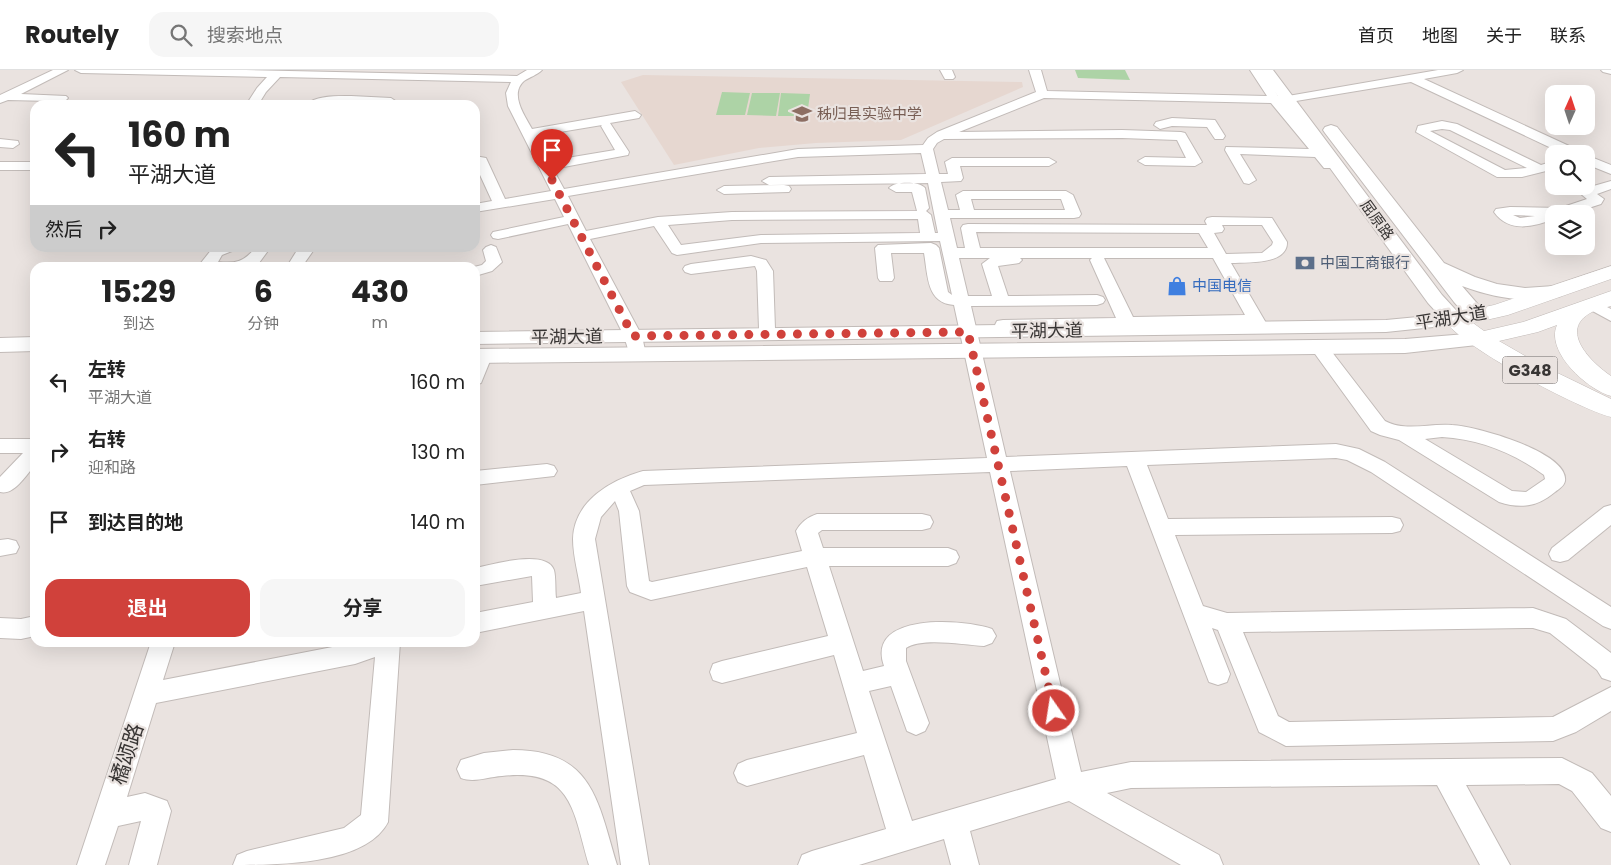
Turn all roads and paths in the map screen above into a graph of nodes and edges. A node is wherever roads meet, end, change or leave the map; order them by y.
1 (62, 70) edge
2 (81, 70) edge
3 (536, 70) edge
4 (1035, 70) edge
5 (1256, 70) edge
6 (1266, 70) edge
7 (1285, 70) edge
8 (1457, 70) edge
9 (277, 74) junction
10 (360, 76) junction
11 (1412, 78) junction
12 (519, 79) junction
13 (1042, 94) junction
14 (3, 98) edge
15 (1306, 98) junction
16 (60, 100) edge
17 (255, 100) edge
18 (337, 100) edge
19 (1282, 100) junction
20 (1165, 110) junction
21 (635, 115) dead end
22 (1128, 124) dead end
23 (606, 126) dead end
24 (528, 134) junction
25 (1218, 136) dead end
26 (934, 142) junction
27 (1556, 145) edge
28 (1320, 153) junction
29 (480, 161) edge
30 (1145, 161) dead end
31 (1049, 162) dead end
32 (1595, 163) edge
33 (0, 166) edge
34 (30, 166) edge
35 (545, 166) junction
36 (1545, 168) edge
37 (1539, 169) junction
38 (1611, 170) edge
39 (934, 179) junction
40 (489, 180) junction
41 (1249, 180) dead end
42 (480, 181) edge
43 (769, 181) dead end
44 (1611, 185) edge
45 (724, 190) dead end
46 (560, 195) junction
47 (501, 205) junction
48 (1583, 205) edge
49 (480, 207) edge
50 (723, 209) dead end
51 (935, 210) junction
52 (968, 214) junction
53 (762, 216) junction
54 (573, 219) junction
55 (658, 221) junction
56 (1023, 228) junction
57 (1079, 228) junction
58 (1136, 228) junction
59 (1204, 229) junction
60 (498, 235) dead end
61 (581, 236) junction
62 (761, 239) junction
63 (942, 242) junction
64 (491, 250) dead end
65 (259, 252) edge
66 (974, 253) junction
67 (1031, 253) junction
68 (1148, 253) junction
69 (1093, 256) junction
70 (1220, 256) junction
71 (1431, 258) junction
72 (1201, 260) dead end
73 (251, 262) edge
74 (691, 268) dead end
75 (1414, 269) junction
76 (480, 270) edge
77 (1611, 272) edge
78 (886, 278) dead end
79 (1554, 292) junction
80 (1097, 300) dead end
81 (1002, 301) junction
82 (962, 302) junction
83 (1599, 307) edge
84 (1127, 323) junction
85 (1259, 324) junction
86 (1478, 328) junction
87 (767, 329) junction
88 (480, 333) edge
89 (969, 336) junction
90 (30, 338) edge
91 (0, 339) edge
92 (634, 341) junction
93 (30, 344) edge
94 (0, 345) edge
95 (1319, 347) junction
96 (480, 350) edge
97 (30, 361) edge
98 (0, 362) edge
99 (1611, 388) edge
100 (1611, 392) edge
101 (1611, 411) edge
102 (1405, 435) junction
103 (0, 446) edge
104 (30, 446) edge
105 (30, 457) edge
106 (1134, 458) junction
107 (998, 463) junction
108 (547, 471) dead end
109 (480, 478) edge
110 (4, 486) dead end
111 (616, 489) junction
112 (1611, 513) edge
113 (922, 522) dead end
114 (1392, 524) dead end
115 (1160, 527) junction
116 (1560, 554) dead end
117 (815, 557) junction
118 (948, 557) dead end
119 (480, 576) edge
120 (594, 600) junction
121 (545, 610) junction
122 (1194, 613) junction
123 (1611, 618) edge
124 (480, 622) edge
125 (1227, 623) junction
126 (30, 627) edge
127 (0, 628) edge
128 (984, 636) dead end
129 (842, 644) junction
130 (160, 647) edge
131 (374, 647) edge
132 (387, 647) edge
133 (1611, 670) edge
134 (722, 672) dead end
135 (899, 674) junction
136 (1218, 674) dead end
137 (854, 683) junction
138 (146, 694) junction
139 (1611, 698) edge
140 (916, 723) dead end
141 (873, 741) junction
142 (470, 769) dead end
143 (1444, 772) junction
144 (747, 773) dead end
145 (1071, 787) junction
146 (108, 815) junction
147 (1611, 818) edge
148 (954, 822) junction
149 (903, 838) junction
150 (91, 865) edge
151 (143, 865) edge
152 (247, 865) edge
153 (603, 865) edge
154 (635, 865) edge
155 (812, 865) edge
156 (965, 865) edge
157 (1209, 865) edge
158 (1496, 865) edge

1 - 14 street
2 - 9 street
3 - 12 street
4 - 13 street
5 - 19 street
6 - 19 main road, 屈原路
7 - 15 main road, 屈原路
8 - 11 street
9 - 10 street
9 - 17 street
10 - 12 street
10 - 18 street
11 - 15 street
11 - 27 street
12 - 24 street
13 - 20 street
13 - 26 street
14 - 16 street
15 - 19 street
15 - 71 main road, 屈原路
19 - 20 street
19 - 28 street
19 - 75 main road, 屈原路
20 - 22 street
20 - 25 street
21 - 24 street
23 - 35 street
24 - 35 street
26 - 30 street
26 - 39 street
26 - 46 street
28 - 41 street
28 - 75 street
29 - 40 street
31 - 39 street
32 - 38 street
33 - 34 street
35 - 46 street
36 - 37 street
37 - 37 street
39 - 43 street
39 - 51 street
40 - 42 street
40 - 47 street
44 - 48 street
45 - 51 street
46 - 47 street
46 - 54 street
47 - 49 street
50 - 51 street
51 - 52 street
51 - 63 street
52 - 52 street
53 - 55 street
53 - 62 street
53 - 63 street
54 - 60 street
54 - 61 street
55 - 61 street
55 - 62 street
56 - 57 street
56 - 66 street
56 - 67 street
57 - 58 street
57 - 69 street
58 - 59 street
58 - 68 street
59 - 70 street
59 - 70 street
61 - 92 street
62 - 63 street
63 - 66 street
63 - 82 street
64 - 76 street
65 - 73 street
66 - 67 street
67 - 69 street
68 - 69 street
68 - 70 street
69 - 72 street
69 - 81 street
69 - 84 street
70 - 85 street
71 - 79 main road
71 - 86 main road, 屈原路
74 - 87 street
75 - 86 main road, 屈原路
77 - 79 highway, 平湖大道
78 - 82 street
79 - 86 highway, 平湖大道
80 - 81 street
81 - 82 street
82 - 89 street
83 - 86 highway, 平湖大道 / G348
83 - 99 highway
84 - 85 street
84 - 89 street
85 - 86 main road, 平湖大道
85 - 89 main road, 平湖大道
86 - 95 main road, 平湖大道
86 - 100 highway, 屈原路 / G348
86 - 101 highway, 屈原路 / G348
87 - 89 street
87 - 92 street
88 - 92 street
89 - 92 main road, 平湖大道
89 - 95 main road, 平湖大道
89 - 107 street
90 - 91 street
92 - 96 main road, 平湖大道
93 - 94 main road
95 - 102 street
97 - 98 main road
102 - 102 street
103 - 104 street
105 - 110 street
106 - 107 street
106 - 115 street
106 - 123 street
107 - 111 street
107 - 145 street
108 - 109 street
111 - 117 street
111 - 120 street
112 - 116 street
113 - 117 street
114 - 115 street
115 - 122 street
117 - 118 street
117 - 129 street
119 - 121 street
120 - 121 street
120 - 154 street
121 - 124 street
122 - 125 street
122 - 136 street
125 - 133 street
125 - 139 street
126 - 127 street
128 - 135 street
129 - 134 street
129 - 137 street
130 - 138 street, 橘颂路
131 - 138 street
132 - 152 street
135 - 137 street
135 - 140 street
137 - 141 street
138 - 146 street, 橘颂路
141 - 144 street
141 - 149 street
142 - 153 street
143 - 145 street
143 - 147 street
143 - 158 street
145 - 148 street
145 - 157 street
146 - 150 street, 橘颂路
146 - 151 street
148 - 149 street
148 - 156 street
149 - 155 street

